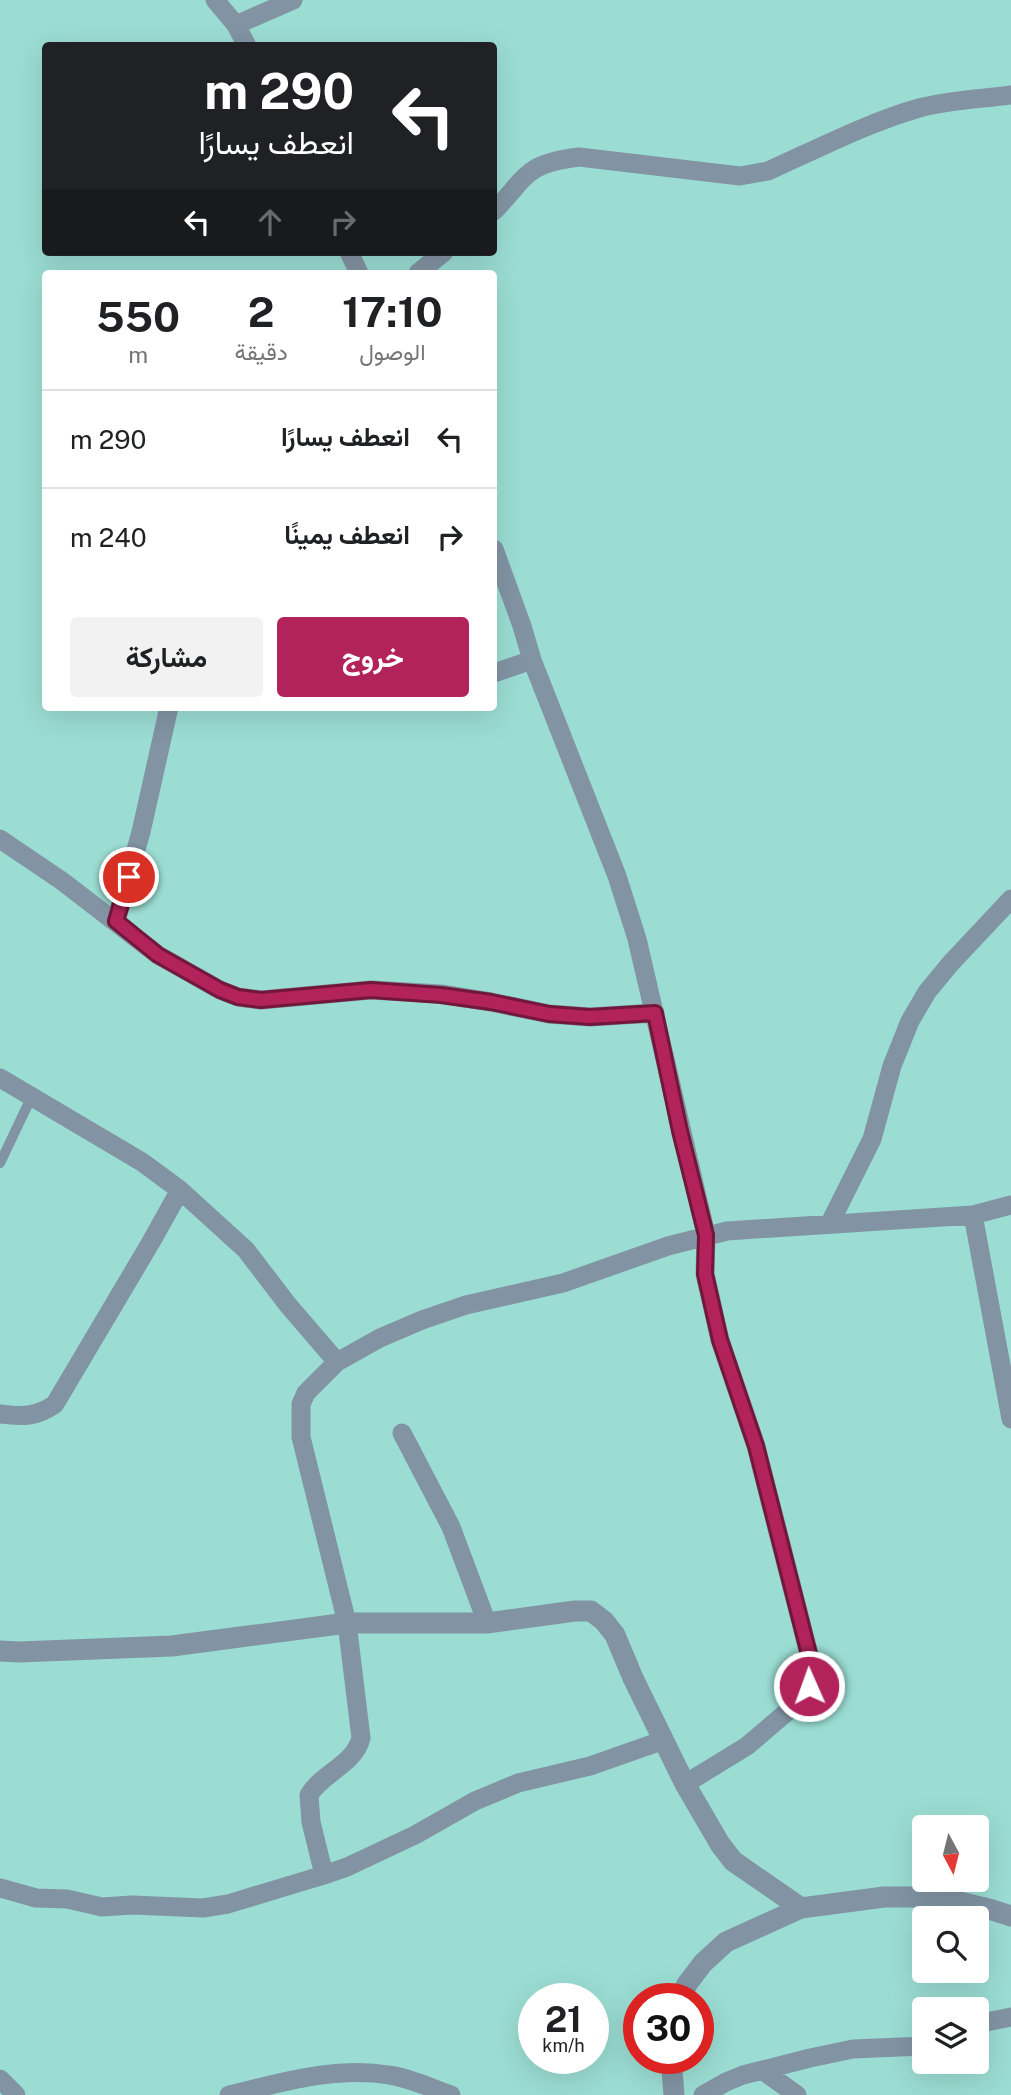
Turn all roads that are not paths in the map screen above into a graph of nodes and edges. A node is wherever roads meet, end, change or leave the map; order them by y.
1 (215, 0) edge
2 (293, 0) edge
3 (236, 25) junction
4 (245, 42) edge
5 (1011, 95) edge
6 (497, 208) edge
7 (439, 256) edge
8 (422, 270) edge
9 (497, 558) edge
10 (532, 660) junction
11 (497, 672) edge
12 (168, 711) edge
13 (0, 839) edge
14 (1011, 900) edge
15 (116, 921) junction
16 (655, 1013) junction
17 (0, 1078) edge
18 (31, 1098) junction
19 (0, 1163) edge
20 (180, 1190) junction
21 (1011, 1205) edge
22 (973, 1215) junction
23 (830, 1223) junction
24 (706, 1235) junction
25 (337, 1362) junction
26 (0, 1414) edge
27 (1011, 1419) edge
28 (402, 1433) dead end
29 (347, 1623) junction
30 (487, 1623) junction
31 (0, 1651) edge
32 (664, 1740) junction
33 (685, 1784) junction
34 (324, 1875) junction
35 (0, 1888) edge
36 (801, 1908) junction
37 (1011, 1916) edge
38 (688, 1983) edge
39 (1011, 2017) edge
40 (989, 2021) edge
41 (912, 2047) edge
42 (762, 2070) junction
43 (672, 2074) edge
44 (0, 2079) edge
45 (415, 2089) edge
46 (16, 2095) edge
47 (229, 2095) edge
48 (451, 2095) edge
49 (674, 2095) edge
50 (703, 2095) edge
51 (797, 2095) edge

1 - 3 street
2 - 3 street
3 - 4 street
5 - 6 street
7 - 8 street
9 - 10 street
10 - 11 street
10 - 16 street
12 - 15 street
13 - 15 street
14 - 23 street
15 - 16 street
16 - 24 street
17 - 18 street
18 - 19 lane
18 - 20 street
20 - 25 street
20 - 26 street
21 - 22 street
22 - 23 street
22 - 27 street
23 - 24 street
24 - 25 street
24 - 33 street
25 - 29 street
28 - 30 street
29 - 30 street
29 - 31 street
29 - 34 street
30 - 32 street
32 - 33 street
32 - 34 street
33 - 36 street
34 - 35 street
36 - 37 street
36 - 38 street
39 - 40 street
41 - 42 street
42 - 50 street
42 - 51 street
43 - 49 street
44 - 46 street
45 - 47 street
45 - 48 street

